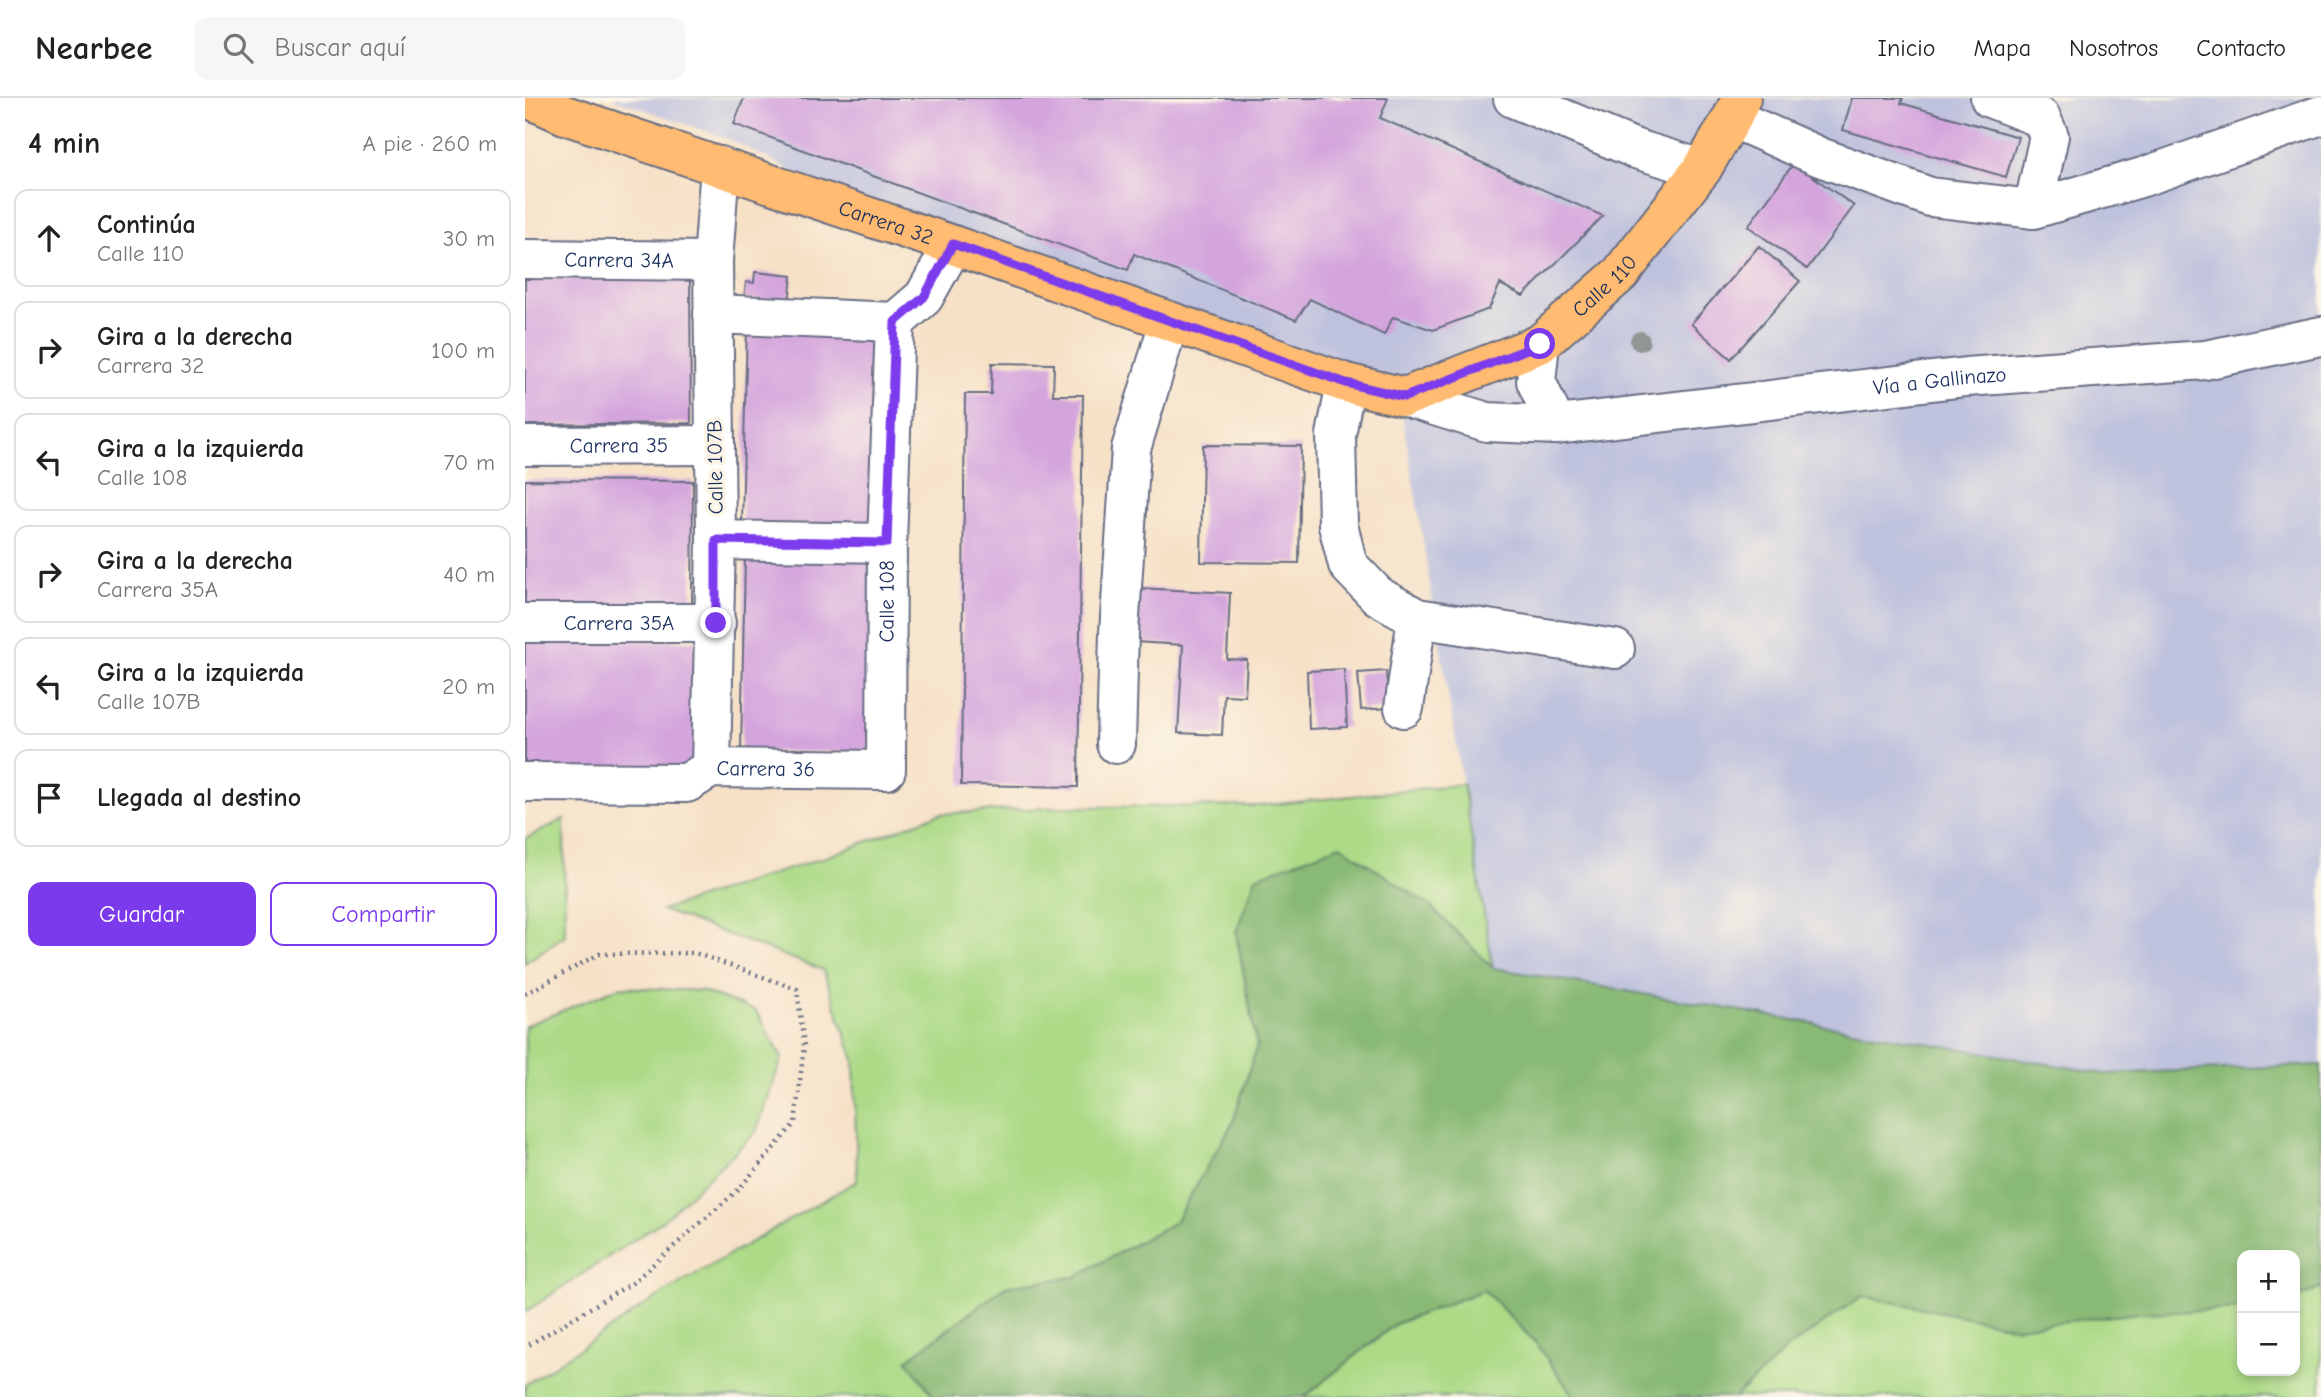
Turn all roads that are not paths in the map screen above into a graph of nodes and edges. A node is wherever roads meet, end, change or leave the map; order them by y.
1 (527, 98) edge
2 (1513, 98) edge
3 (1990, 98) edge
4 (1736, 108) edge
5 (2321, 115) edge
6 (720, 166) junction
7 (1702, 169) junction
8 (2033, 209) junction
9 (953, 244) junction
10 (525, 259) edge
11 (713, 261) junction
12 (713, 314) junction
13 (895, 322) junction
14 (1169, 322) junction
15 (2321, 336) edge
16 (1540, 344) junction
17 (1346, 383) junction
18 (1405, 397) junction
19 (1556, 425) junction
20 (715, 445) junction
21 (525, 446) edge
22 (716, 540) junction
23 (887, 543) junction
24 (1417, 618) junction
25 (525, 622) edge
26 (716, 623) junction
27 (1615, 649) dead end
28 (1403, 708) dead end
29 (1116, 744) dead end
30 (711, 768) junction
31 (886, 770) joint
32 (525, 782) edge

1 - 6 main road, Carrera 32
2 - 7 street
3 - 8 street
4 - 7 main road, Calle 110
4 - 8 street
5 - 8 street
6 - 9 main road, Carrera 32
6 - 11 street, Calle 107B
7 - 16 main road, Calle 110
9 - 13 street
9 - 14 main road, Carrera 32
10 - 11 street, Carrera 34A
11 - 12 street, Calle 107B
12 - 13 street
12 - 20 street, Calle 107B
13 - 23 street, Calle 108
14 - 17 main road, Carrera 32
14 - 29 street
15 - 19 street, Vía a Gallinazo
16 - 18 main road, Calle 110
16 - 19 street
17 - 18 main road, Carrera 32
17 - 24 street
18 - 19 street, Vía a Gallinazo
20 - 21 street, Carrera 35
20 - 22 street, Calle 107B
22 - 23 street
22 - 26 street, Calle 107B
23 - 31 street, Calle 108
24 - 27 street
24 - 28 street
25 - 26 street, Carrera 35A
26 - 30 street, Calle 107B
30 - 31 street, Carrera 36
30 - 32 street, Carrera 36

